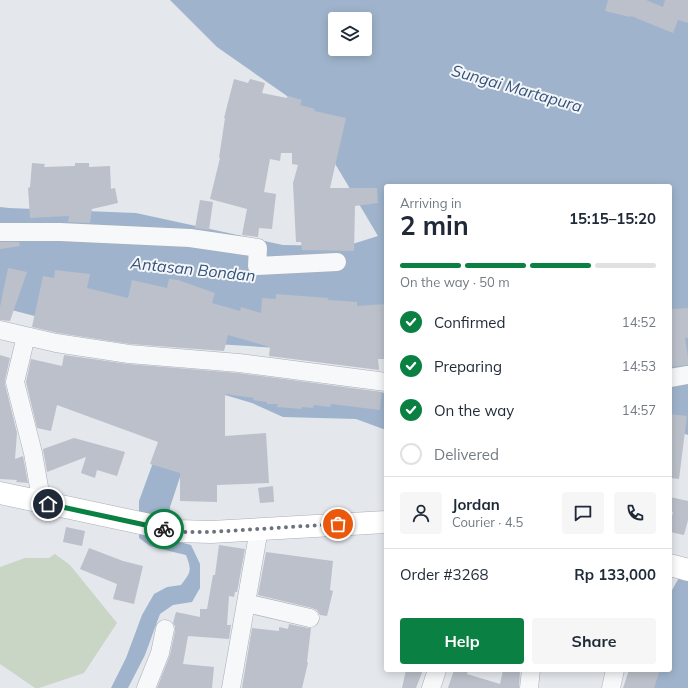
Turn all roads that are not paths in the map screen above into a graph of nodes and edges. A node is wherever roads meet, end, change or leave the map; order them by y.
1 (0, 232) edge
2 (337, 262) dead end
3 (0, 330) edge
4 (26, 336) junction
5 (688, 376) edge
6 (672, 378) edge
7 (384, 382) edge
8 (0, 493) edge
9 (38, 501) junction
10 (384, 522) edge
11 (259, 529) junction
12 (672, 566) edge
13 (688, 570) edge
14 (246, 603) junction
15 (310, 618) dead end
16 (165, 629) dead end
17 (436, 672) edge
18 (531, 672) edge
19 (615, 672) edge
20 (146, 688) edge
21 (231, 688) edge
22 (431, 688) edge
23 (529, 688) edge
24 (611, 688) edge

1 - 2 street
3 - 4 street
4 - 7 street
4 - 9 street
5 - 6 street
8 - 9 street
9 - 11 street
10 - 11 street
11 - 14 street
12 - 13 street
14 - 15 street
14 - 21 street
16 - 20 street
17 - 22 street
18 - 23 street
19 - 24 street

